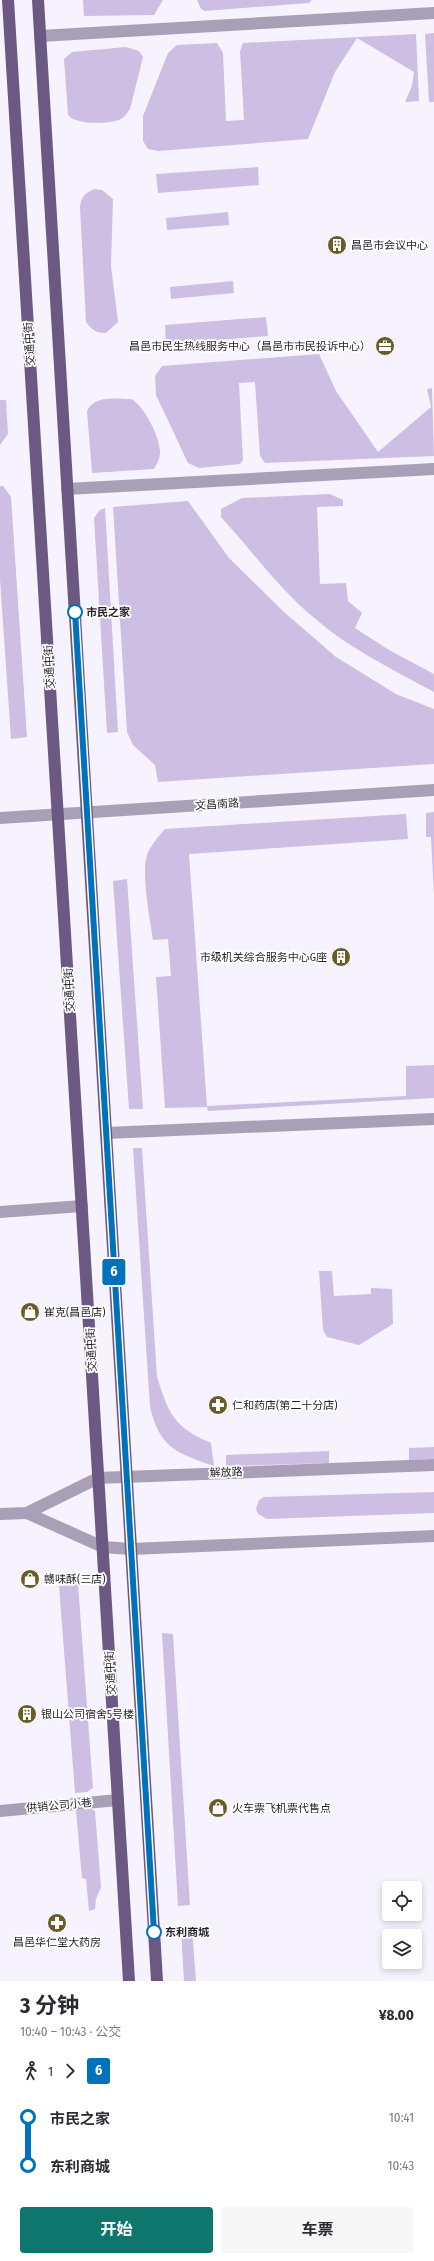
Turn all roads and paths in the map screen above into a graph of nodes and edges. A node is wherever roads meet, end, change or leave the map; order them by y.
1 (8, 0) edge
2 (38, 0) edge
3 (434, 14) edge
4 (40, 36) junction
5 (434, 469) edge
6 (67, 489) junction
7 (434, 790) edge
8 (87, 812) junction
9 (58, 814) junction
10 (0, 818) edge
11 (434, 1119) edge
12 (106, 1133) junction
13 (82, 1206) junction
14 (0, 1212) edge
15 (434, 1465) edge
16 (127, 1476) junction
17 (98, 1478) junction
18 (26, 1513) junction
19 (0, 1514) edge
20 (434, 1536) edge
21 (103, 1547) junction
22 (131, 1549) junction
23 (118, 1800) junction
24 (0, 1811) edge
25 (129, 1981) edge
26 (157, 1981) edge

1 - 9 main road, 交通中街
2 - 4 main road
3 - 4 street
4 - 6 main road
5 - 6 street
6 - 8 main road
7 - 8 street, 文昌南路
8 - 9 street, 文昌南路
8 - 12 main road
9 - 10 street, 文昌南路
9 - 13 main road, 交通中街
11 - 12 street
12 - 16 main road
13 - 14 street
13 - 17 main road, 交通中街
15 - 16 street, 解放路
16 - 17 street, 解放路
16 - 22 main road
17 - 18 street, 解放路
17 - 21 main road, 交通中街
18 - 19 street, 解放路
18 - 21 street, 解放路
20 - 22 street, 解放路
21 - 22 street, 解放路
21 - 23 main road, 交通中街
22 - 26 main road
23 - 24 street, 供销公司小巷
23 - 25 main road, 交通中街

